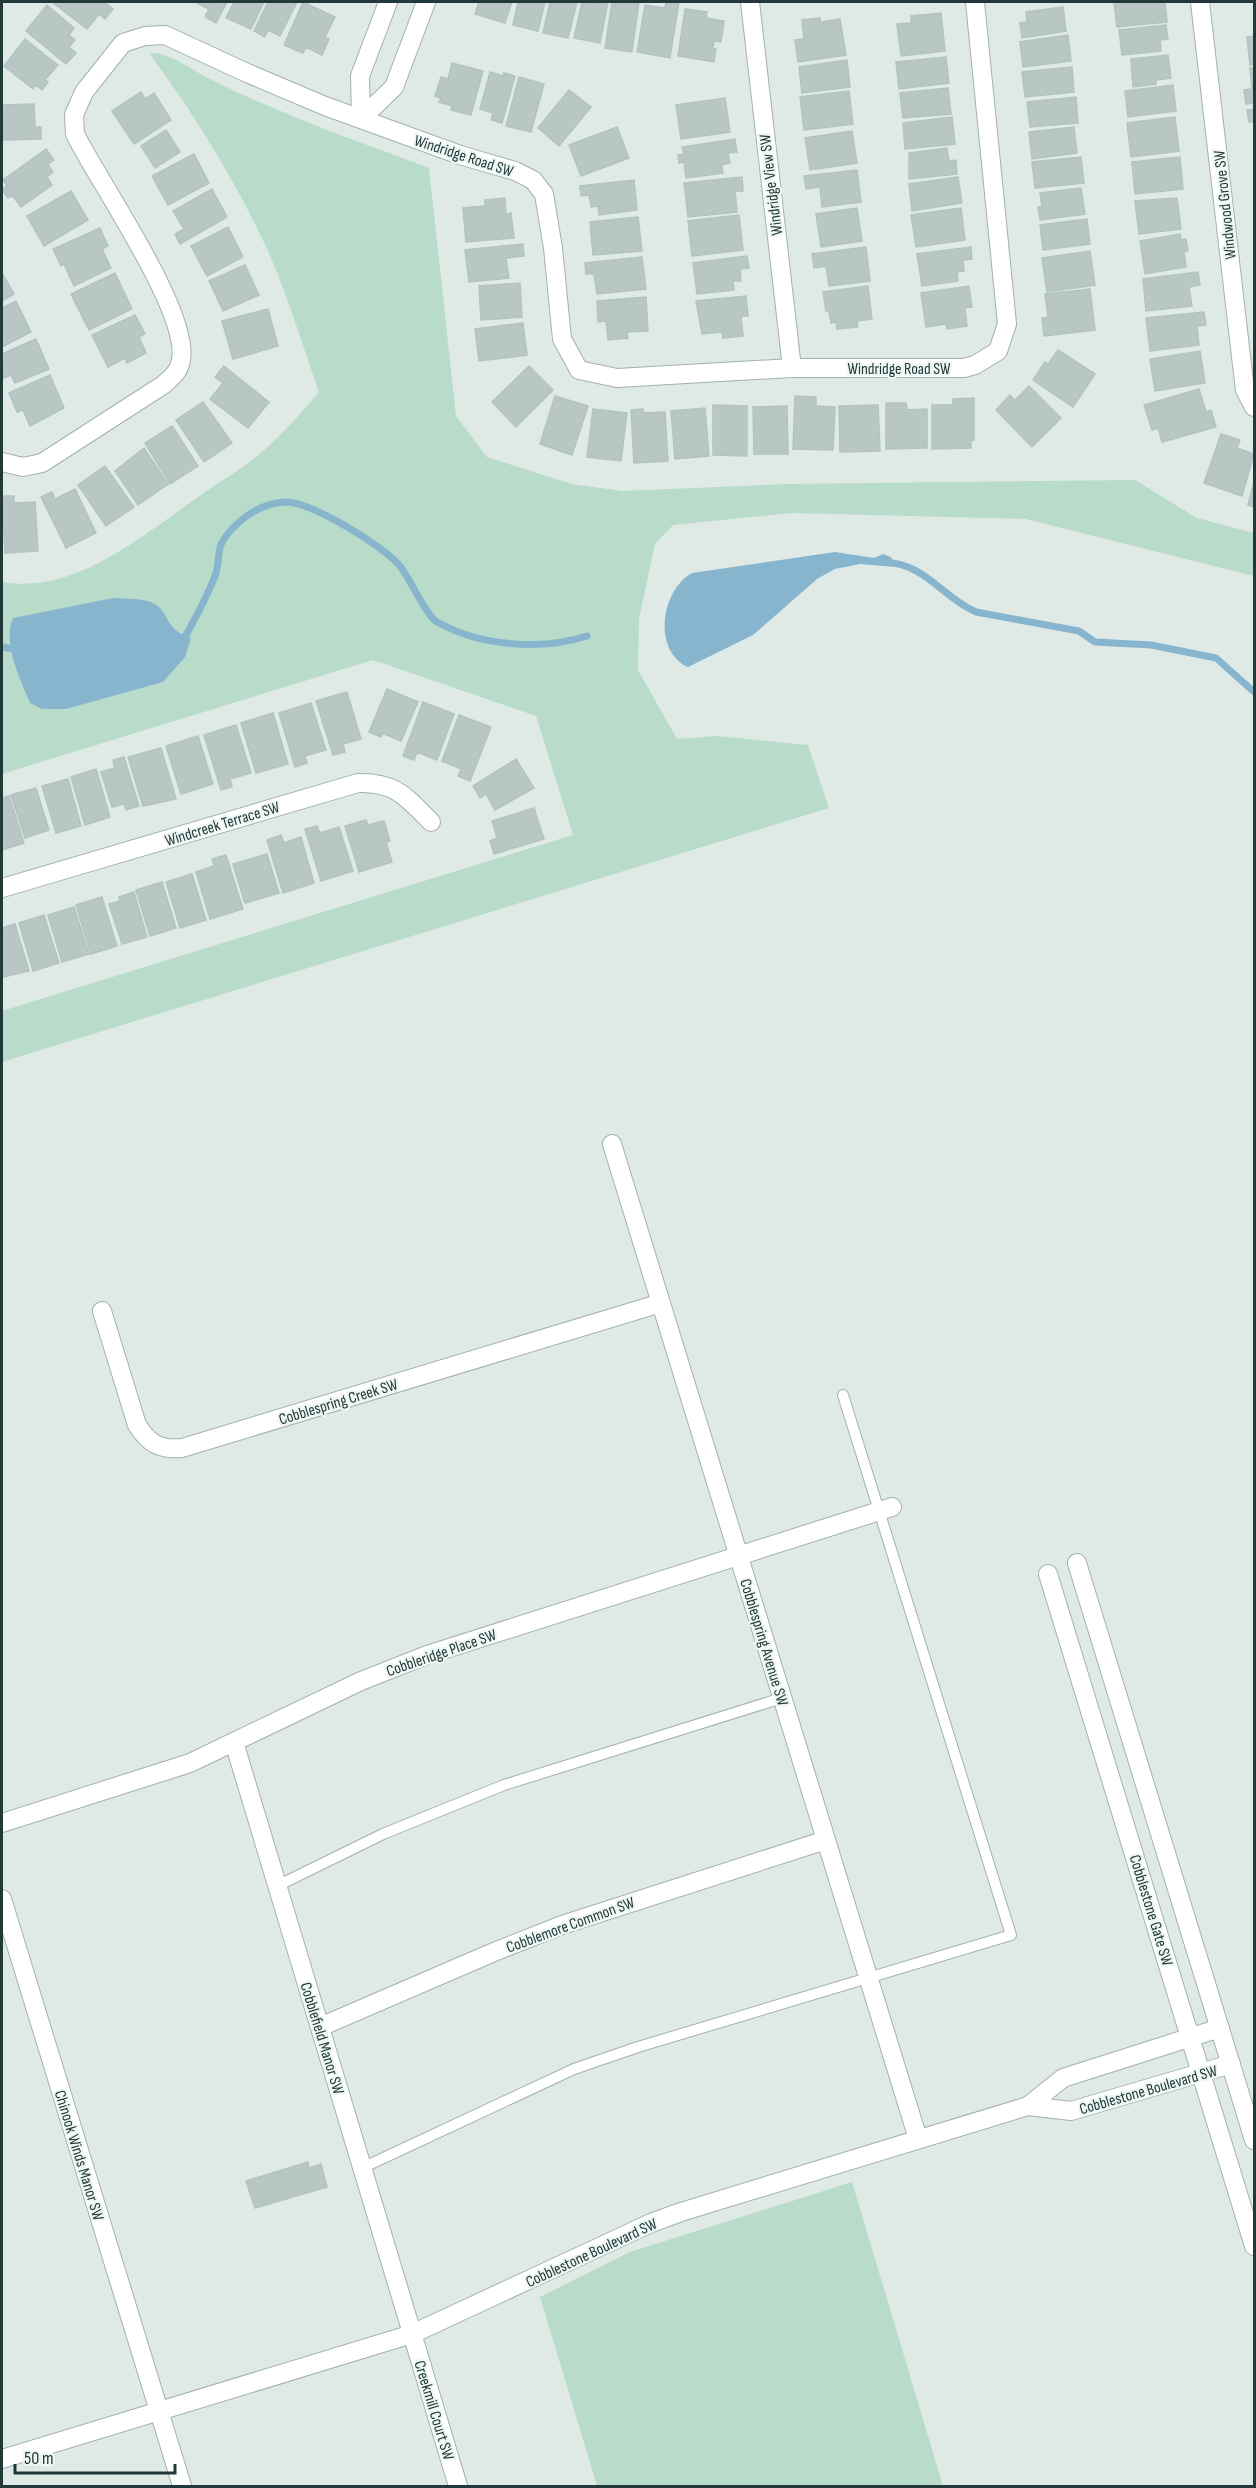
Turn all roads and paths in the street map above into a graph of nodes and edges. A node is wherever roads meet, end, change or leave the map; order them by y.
1 (388, 2) edge
2 (426, 2) edge
3 (750, 2) edge
4 (975, 2) edge
5 (1200, 2) edge
6 (361, 119) junction
7 (792, 368) junction
8 (1254, 407) edge
9 (2, 462) edge
10 (431, 822) dead end
11 (2, 888) edge
12 (612, 1144) dead end
13 (661, 1303) junction
14 (102, 1311) dead end
15 (843, 1395) dead end
16 (885, 1509) junction
17 (738, 1556) junction
18 (1077, 1563) dead end
19 (1048, 1574) dead end
20 (782, 1698) junction
21 (234, 1742) junction
22 (2, 1823) edge
23 (826, 1840) junction
24 (277, 1886) junction
25 (2, 1899) edge
26 (869, 1978) junction
27 (320, 2027) junction
28 (1220, 2028) junction
29 (1191, 2037) junction
30 (1231, 2064) junction
31 (1202, 2073) junction
32 (1028, 2106) junction
33 (918, 2139) junction
34 (1254, 2140) edge
35 (362, 2168) junction
36 (1254, 2246) edge
37 (412, 2334) junction
38 (159, 2410) junction
39 (2, 2459) edge
40 (182, 2487) edge
41 (458, 2487) edge

1 - 6 street
2 - 6 street
3 - 7 street, Windridge View SW
4 - 7 street, Windridge Road SW
5 - 8 street, Windwood Grove SW
6 - 7 street, Windridge Road SW
6 - 9 street, Windridge Road SW
10 - 11 street, Windcreek Terrace SW
12 - 13 street, Cobblespring Avenue SW
13 - 14 street, Cobblespring Creek SW
13 - 17 street, Cobblespring Avenue SW
15 - 16 lane
16 - 17 street, Cobbleridge Place SW
16 - 26 lane
17 - 20 street, Cobblespring Avenue SW
17 - 21 street, Cobbleridge Place SW
18 - 28 street, Cobblestone Gate SW
19 - 29 street, Cobblestone Gate SW
20 - 23 street, Cobblespring Avenue SW
20 - 24 lane
21 - 22 street, Cobbleridge Place SW
21 - 24 street, Cobblefield Manor SW
23 - 26 street, Cobblespring Avenue SW
23 - 27 street, Cobblemore Common SW
24 - 27 street, Cobblefield Manor SW
25 - 38 street, Chinook Winds Manor SW
26 - 33 street, Cobblespring Avenue SW
26 - 35 lane
27 - 35 street, Cobblefield Manor SW
28 - 29 street, Cobblestone Boulevard SW
28 - 30 street, Cobblestone Gate SW
29 - 31 street, Cobblestone Gate SW
29 - 32 street, Cobblestone Boulevard SW
30 - 31 street, Cobblestone Boulevard SW
30 - 34 street, Cobblestone Gate SW
31 - 32 street, Cobblestone Boulevard SW
31 - 36 street, Cobblestone Gate SW
32 - 33 street, Cobblestone Boulevard SW
33 - 37 street, Cobblestone Boulevard SW
35 - 37 street, Cobblefield Manor SW
37 - 38 street, Cobblestone Boulevard SW
37 - 41 street, Creekmill Court SW
38 - 39 street, Cobblestone Boulevard SW
38 - 40 street, Chinook Winds Manor SW

